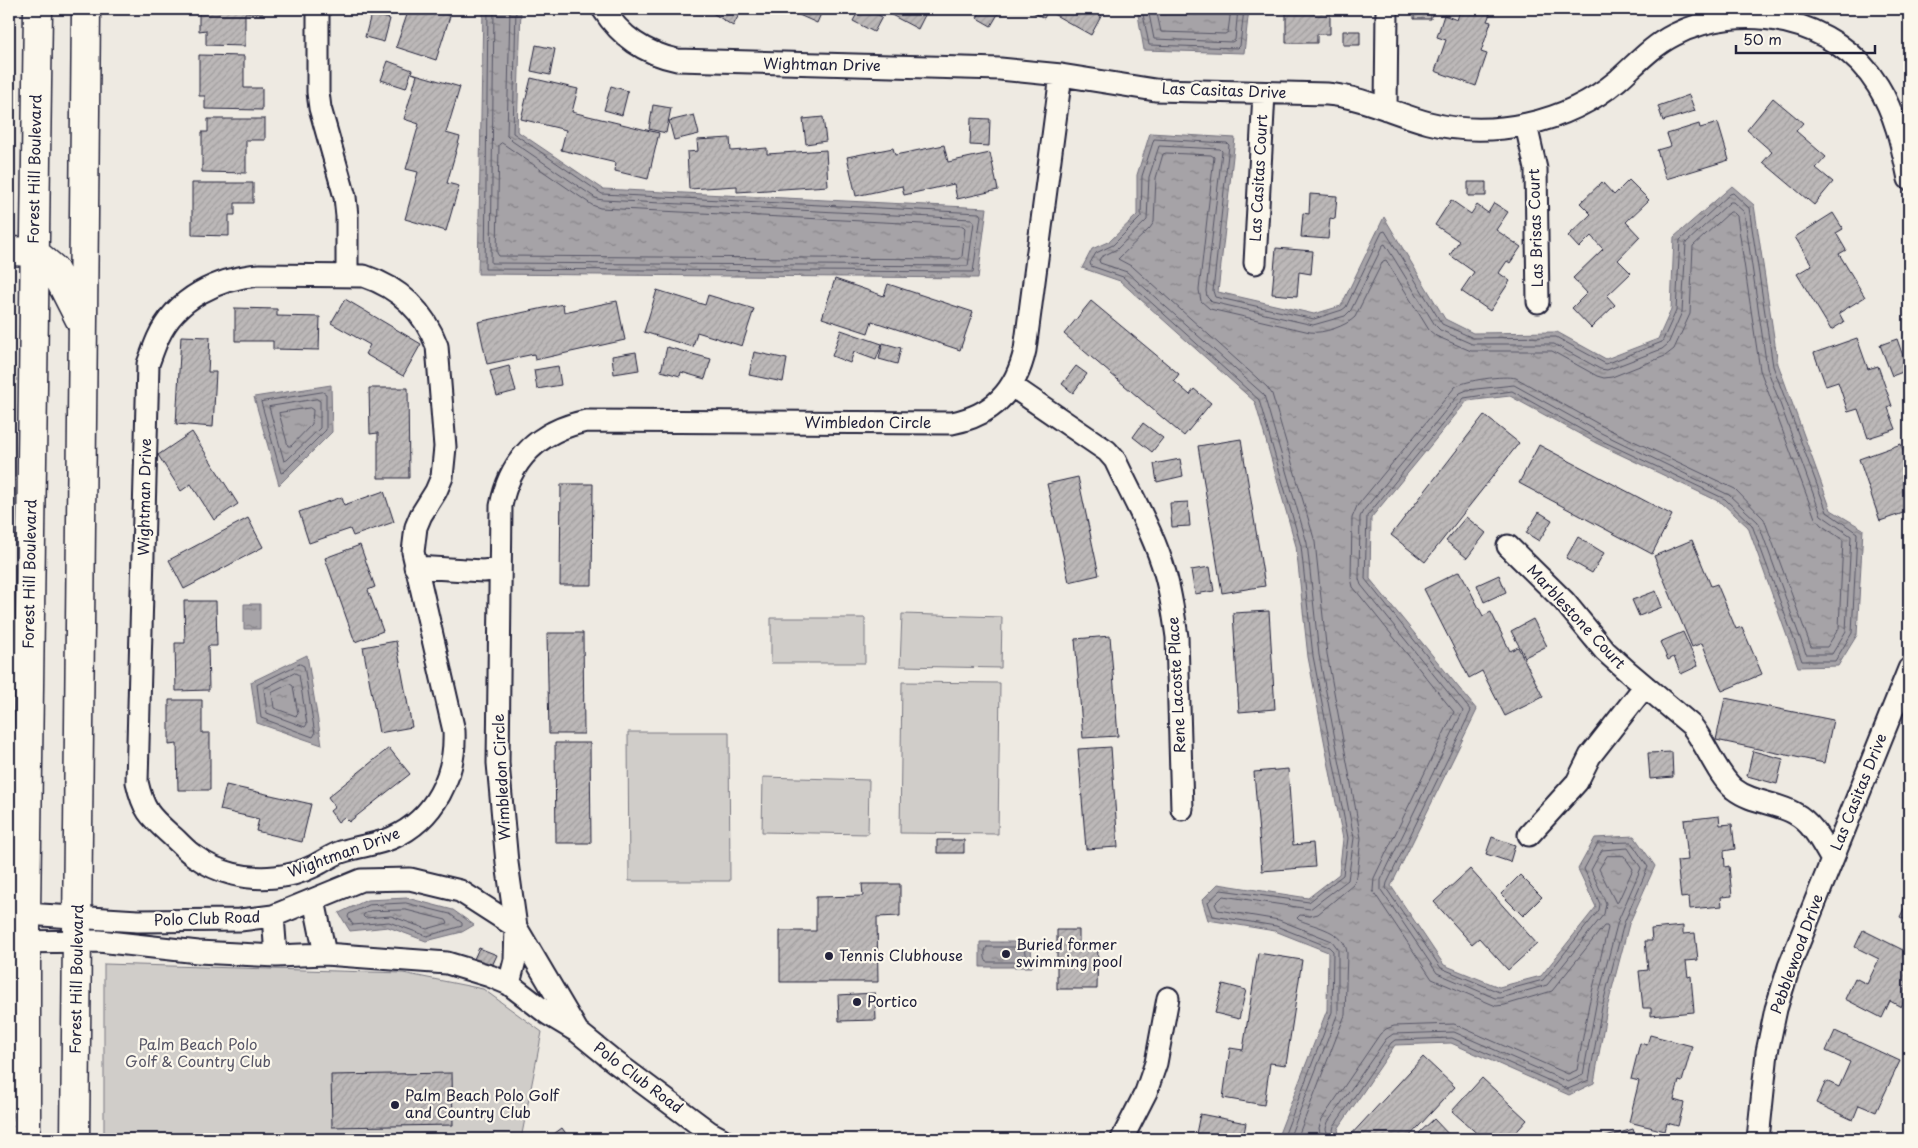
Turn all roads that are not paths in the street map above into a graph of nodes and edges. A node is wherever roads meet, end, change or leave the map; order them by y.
1 (38, 9) edge
2 (86, 9) edge
3 (318, 9) edge
4 (603, 9) edge
5 (1387, 9) edge
6 (1061, 74) junction
7 (1264, 93) junction
8 (1386, 109) junction
9 (1526, 125) junction
10 (1909, 179) edge
11 (21, 251) edge
12 (1254, 263) dead end
13 (346, 276) junction
14 (1538, 302) dead end
15 (84, 327) junction
16 (1012, 386) junction
17 (1508, 546) dead end
18 (415, 567) junction
19 (500, 569) junction
20 (1909, 669) edge
21 (1645, 686) junction
22 (1182, 809) dead end
23 (1529, 835) dead end
24 (1832, 860) junction
25 (314, 900) junction
26 (18, 913) edge
27 (273, 916) junction
28 (516, 927) junction
29 (66, 929) junction
30 (18, 942) edge
31 (325, 954) junction
32 (276, 956) junction
33 (509, 984) junction
34 (1168, 998) dead end
35 (578, 1032) junction
36 (26, 1139) edge
37 (76, 1139) edge
38 (722, 1139) edge
39 (1122, 1139) edge
40 (1758, 1139) edge

1 - 11 main road, Forest Hill Boulevard
2 - 15 main road, Forest Hill Boulevard
3 - 13 street
4 - 6 street, Wightman Drive
5 - 8 street
6 - 7 street, Las Casitas Drive
6 - 16 street, Wimbledon Circle
7 - 8 street, Las Casitas Drive
7 - 12 street, Las Casitas Court
8 - 9 street, Las Casitas Drive
9 - 10 street, Las Casitas Drive
9 - 14 street, Las Brisas Court
11 - 15 main road
11 - 26 main road, Forest Hill Boulevard
13 - 18 street, Wightman Drive
13 - 18 street, Wightman Drive
15 - 29 main road, Forest Hill Boulevard
16 - 19 street, Wimbledon Circle
16 - 22 street, Rene Lacoste Place
17 - 21 street, Marblestone Court
18 - 19 street
19 - 28 street, Wimbledon Circle
20 - 24 street, Las Casitas Drive
21 - 23 street
21 - 24 street, Marblestone Court
24 - 40 street, Pebblewood Drive
25 - 27 street, Polo Club Road
25 - 28 street, Polo Club Road
25 - 31 street
26 - 29 street
26 - 30 main road, Forest Hill Boulevard
27 - 29 street, Polo Club Road
27 - 32 street
28 - 33 street, Wimbledon Circle
28 - 35 street, Polo Club Road
29 - 30 street
29 - 32 street, Polo Club Road
29 - 37 main road, Forest Hill Boulevard
30 - 36 main road, Forest Hill Boulevard
31 - 32 street, Polo Club Road
31 - 33 street, Polo Club Road
33 - 35 street, Polo Club Road
34 - 39 street
35 - 38 street, Polo Club Road

